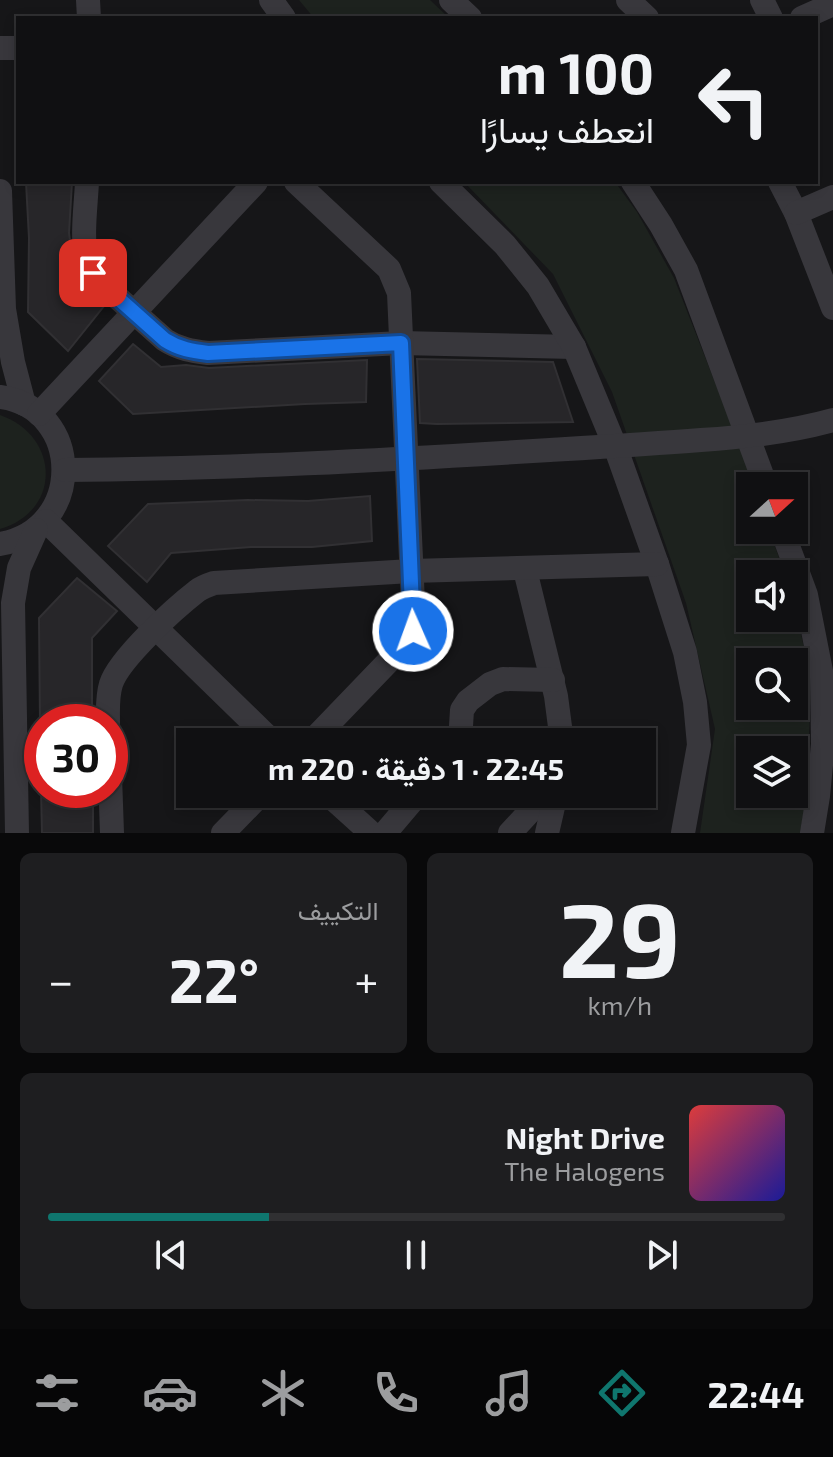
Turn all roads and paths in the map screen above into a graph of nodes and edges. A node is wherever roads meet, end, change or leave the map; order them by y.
1 (451, 0) edge
2 (628, 0) edge
3 (833, 4) edge
4 (468, 16) edge
5 (645, 16) edge
6 (806, 16) edge
7 (87, 184) edge
8 (254, 184) edge
9 (298, 184) edge
10 (443, 184) edge
11 (634, 184) edge
12 (781, 184) edge
13 (0, 191) edge
14 (833, 197) edge
15 (796, 213) junction
16 (833, 308) edge
17 (134, 311) junction
18 (401, 343) junction
19 (574, 347) junction
20 (0, 397) edge
21 (32, 409) junction
22 (833, 420) edge
23 (748, 436) junction
24 (615, 446) junction
25 (406, 459) junction
26 (65, 470) junction
27 (761, 472) edge
28 (41, 525) junction
29 (0, 544) edge
30 (787, 544) edge
31 (657, 564) junction
32 (525, 570) junction
33 (411, 571) junction
34 (155, 629) junction
35 (553, 680) junction
36 (107, 704) edge
37 (258, 728) edge
38 (324, 728) edge
39 (461, 728) edge
40 (561, 728) edge
41 (828, 744) edge
42 (111, 808) edge
43 (247, 808) edge
44 (343, 808) edge
45 (406, 808) edge
46 (533, 808) edge
47 (553, 808) edge
48 (17, 833) edge
49 (112, 833) edge
50 (223, 833) edge
51 (371, 833) edge
52 (385, 833) edge
53 (510, 833) edge
54 (547, 833) edge
55 (683, 833) edge
56 (812, 833) edge

1 - 4 street
2 - 5 street
3 - 6 street
7 - 17 street
8 - 17 street
9 - 18 street
10 - 19 street
11 - 23 street
12 - 15 street
13 - 21 street
14 - 15 street
15 - 16 street
17 - 18 street
17 - 21 street
18 - 19 street
18 - 25 street
19 - 24 street
20 - 21 street
21 - 26 street
22 - 23 street
23 - 24 street
23 - 27 street
24 - 25 street
24 - 31 street
25 - 26 street
25 - 33 street
26 - 28 street
28 - 29 street
28 - 34 street
28 - 48 street
30 - 41 street
31 - 32 street
31 - 55 street
32 - 33 street
32 - 35 street
33 - 34 street
33 - 38 street
34 - 36 street
34 - 37 street
35 - 39 street
35 - 40 street
41 - 56 street
42 - 49 street
43 - 50 street
44 - 51 street
45 - 52 street
46 - 53 street
47 - 54 street

